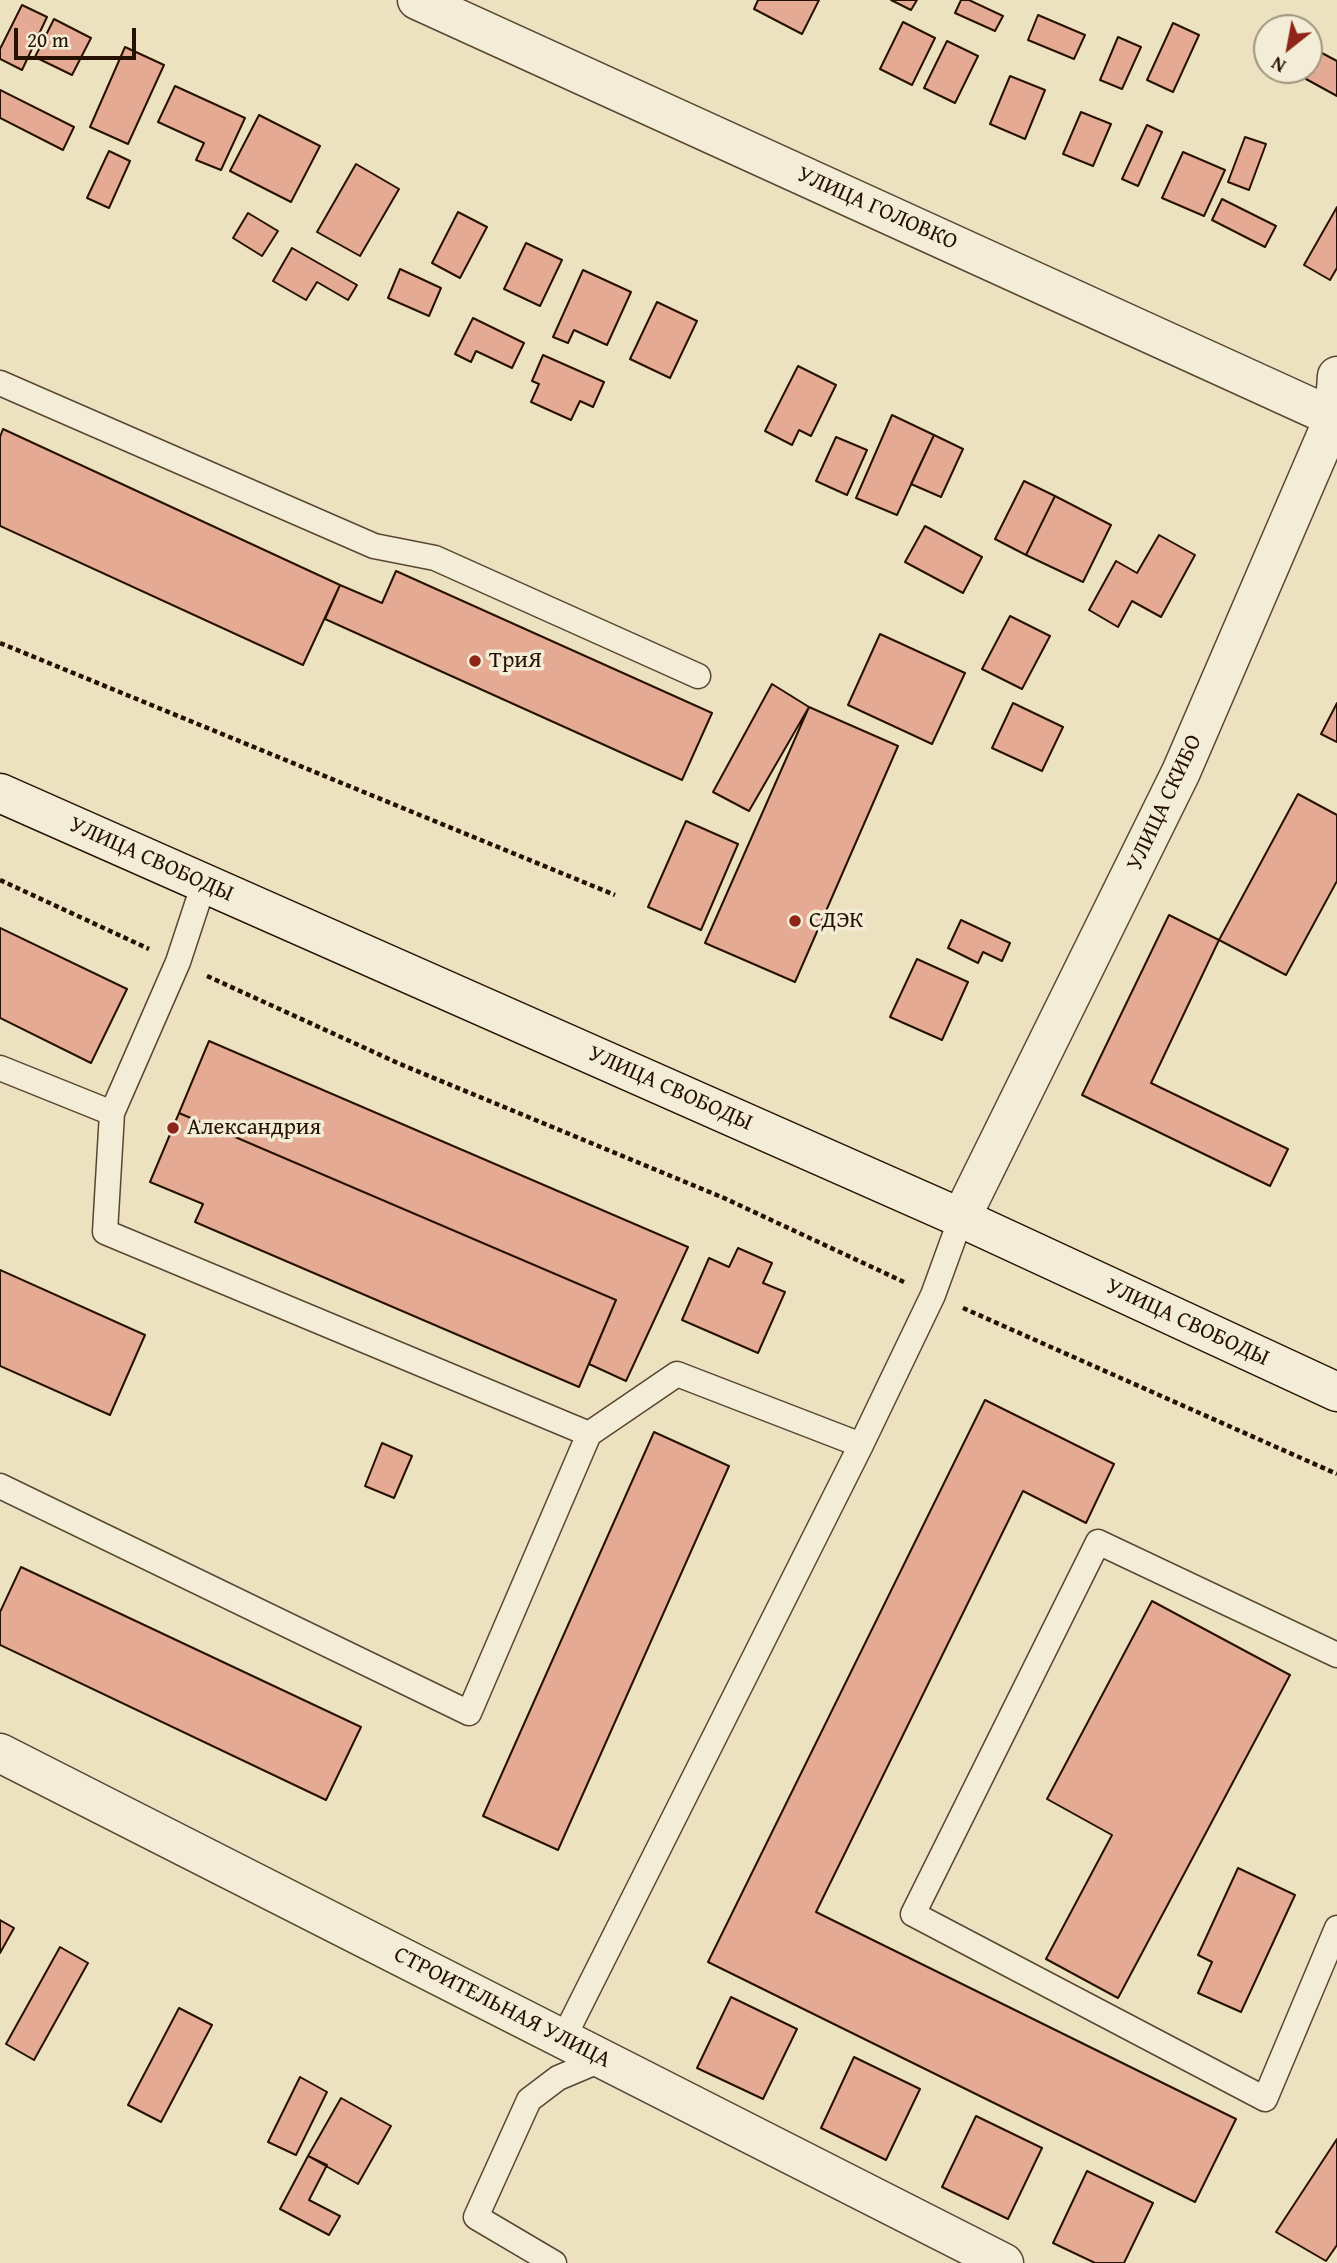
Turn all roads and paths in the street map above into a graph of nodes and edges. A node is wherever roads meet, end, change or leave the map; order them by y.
1 (417, 0) edge
2 (1337, 376) edge
3 (0, 383) edge
4 (1335, 418) edge
5 (0, 643) edge
6 (698, 677) dead end
7 (0, 793) edge
8 (0, 880) edge
9 (204, 883) junction
10 (615, 895) dead end
11 (178, 962) junction
12 (0, 1068) edge
13 (112, 1114) junction
14 (961, 1218) junction
15 (933, 1295) junction
16 (1337, 1392) edge
17 (589, 1434) junction
18 (861, 1445) junction
19 (1337, 1474) edge
20 (0, 1486) edge
21 (1337, 1655) edge
22 (0, 1753) edge
23 (1337, 1928) edge
24 (563, 2039) junction
25 (603, 2059) junction
26 (555, 2263) edge
27 (1004, 2263) edge

1 - 4 street, УЛИЦА ГОЛОВКО
2 - 4 street, УЛИЦА СКИБО
3 - 6 lane
4 - 14 street, УЛИЦА СКИБО
5 - 10 path
7 - 9 street, УЛИЦА СВОБОДЫ
8 - 11 path
9 - 11 lane
9 - 14 street, УЛИЦА СВОБОДЫ
11 - 13 lane
11 - 15 path
12 - 13 lane
13 - 17 lane
14 - 15 lane
14 - 16 street, УЛИЦА СВОБОДЫ
15 - 18 lane
15 - 19 path
17 - 18 lane
17 - 20 lane
18 - 24 lane
21 - 23 lane
22 - 24 street, СТРОИТЕЛЬНАЯ УЛИЦА
24 - 25 street, СТРОИТЕЛЬНАЯ УЛИЦА
25 - 26 lane
25 - 27 street, СТРОИТЕЛЬНАЯ УЛИЦА

